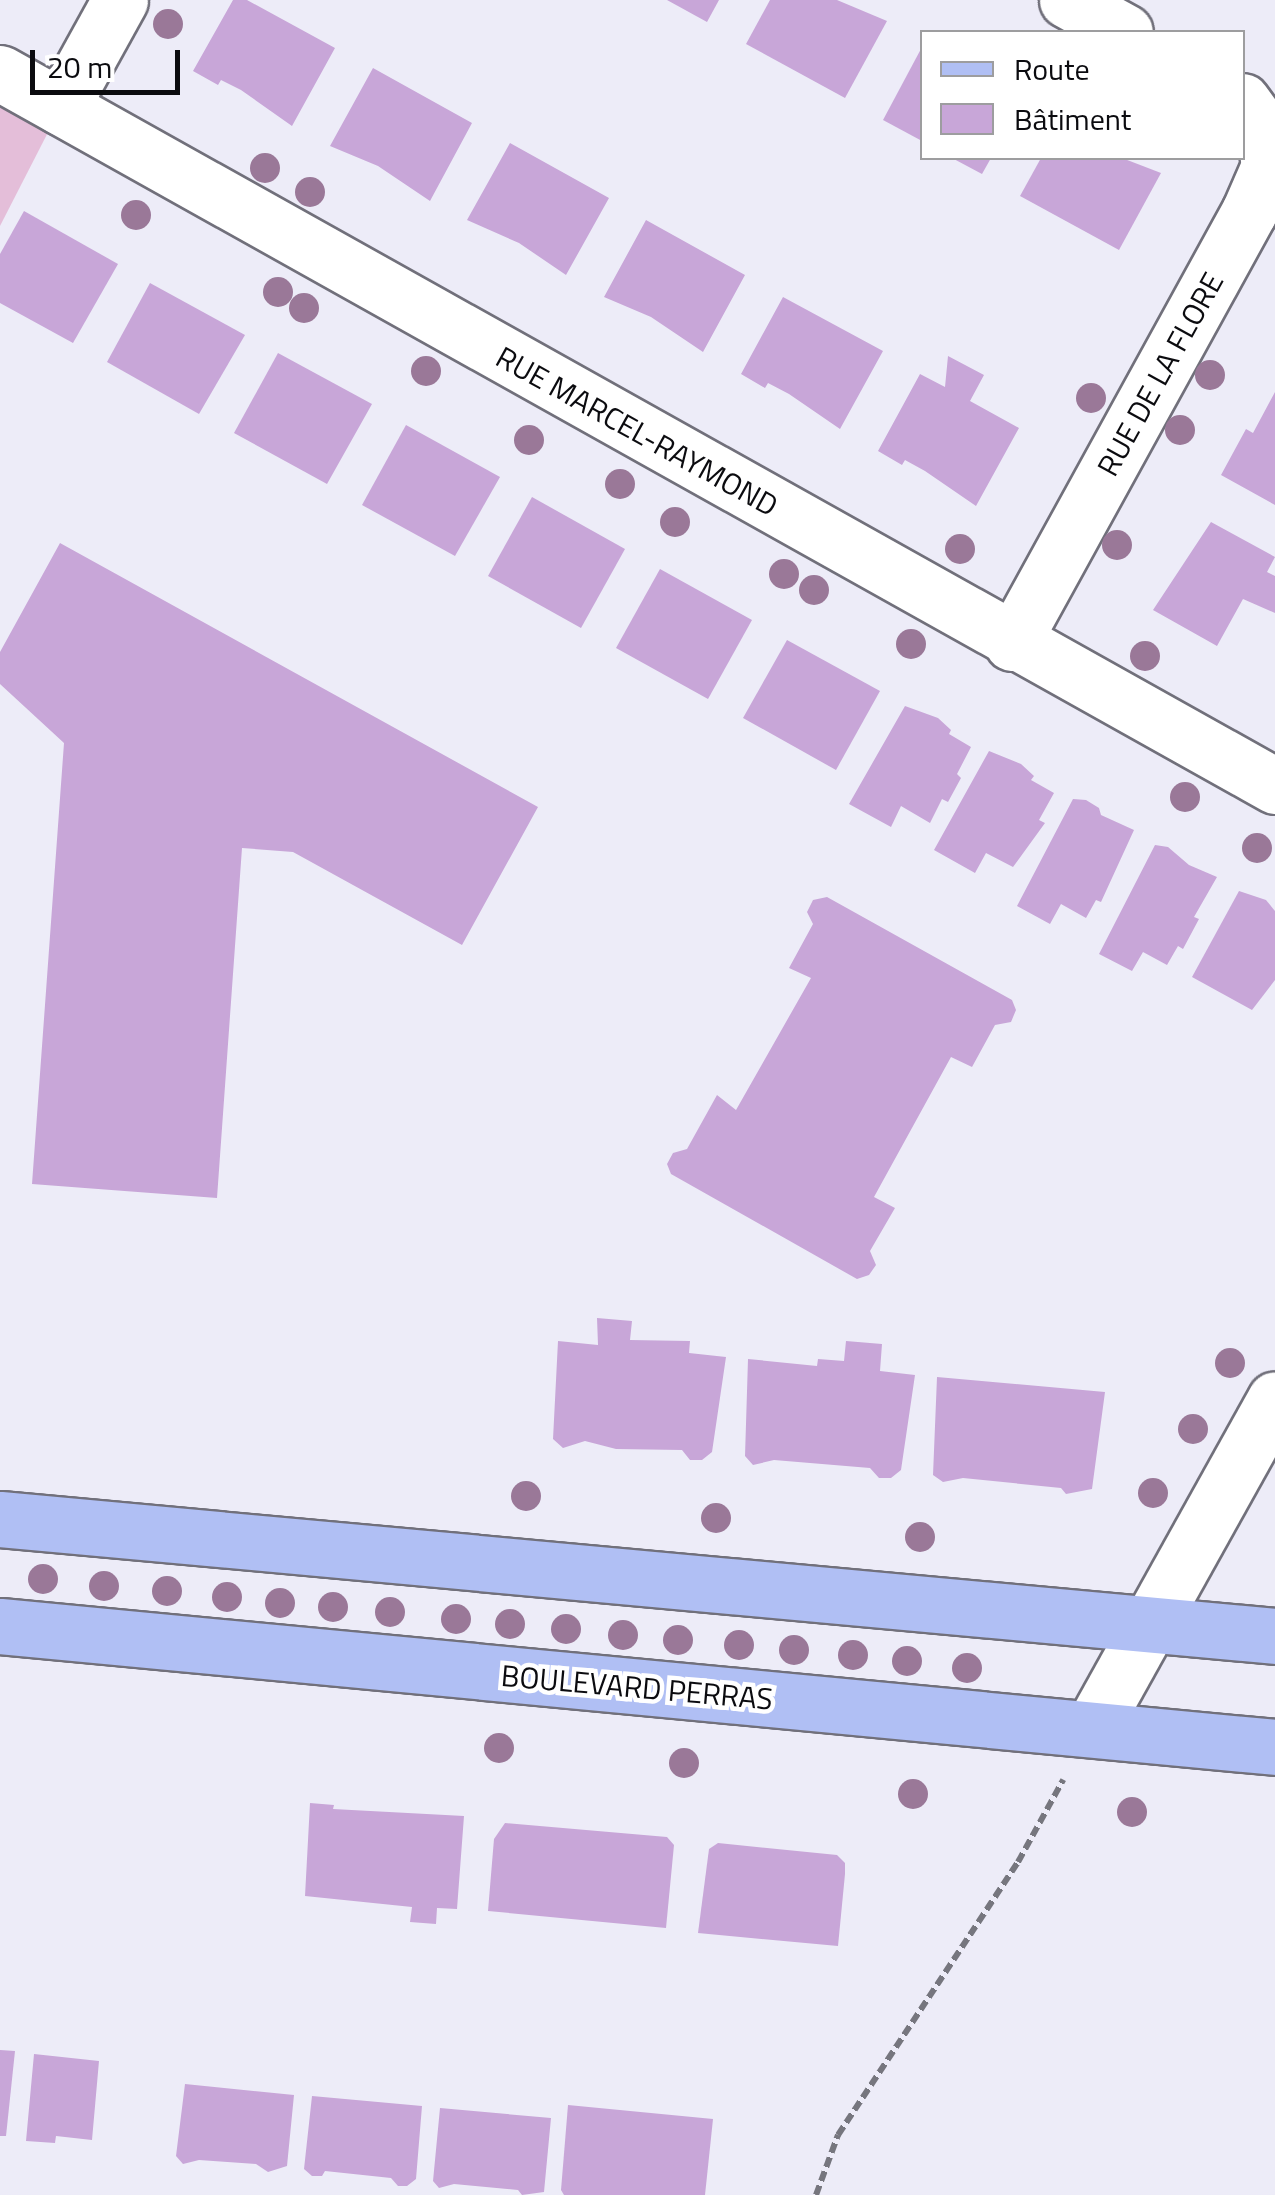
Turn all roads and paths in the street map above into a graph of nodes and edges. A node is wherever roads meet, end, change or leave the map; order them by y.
1 (120, 0) edge
2 (1067, 0) edge
3 (1121, 30) edge
4 (0, 74) edge
5 (1245, 105) edge
6 (60, 107) junction
7 (1012, 642) junction
8 (1275, 786) edge
9 (1275, 1399) edge
10 (0, 1519) edge
11 (0, 1626) edge
12 (1148, 1627) junction
13 (1275, 1636) edge
14 (1092, 1728) junction
15 (1275, 1747) edge
16 (816, 2195) edge

1 - 6 street
2 - 3 street
4 - 6 street, RUE MARCEL-RAYMOND
5 - 7 street, RUE DE LA FLORE
6 - 7 street, RUE MARCEL-RAYMOND
7 - 8 street, RUE MARCEL-RAYMOND
9 - 12 street
10 - 12 main road
11 - 14 main road, BOULEVARD PERRAS
12 - 13 main road
12 - 14 street
14 - 15 main road, BOULEVARD PERRAS
14 - 16 path

